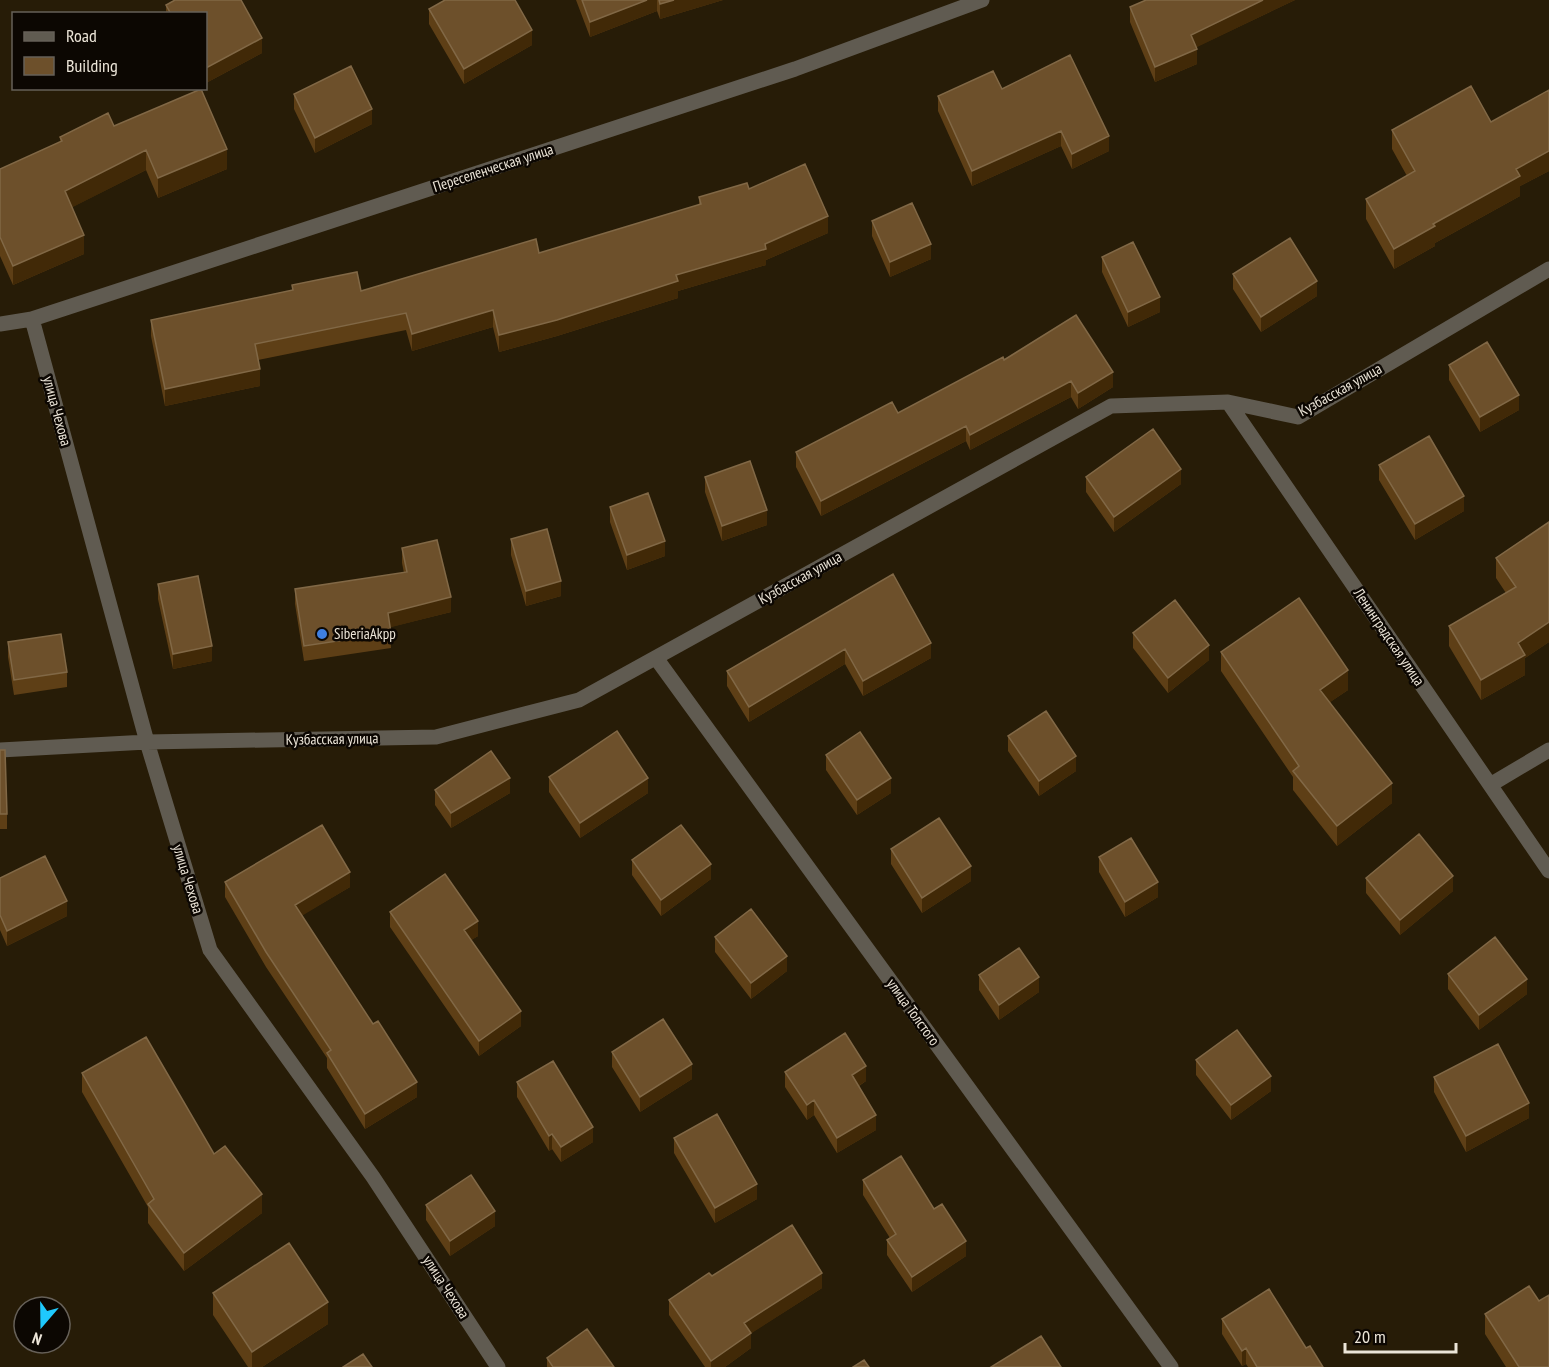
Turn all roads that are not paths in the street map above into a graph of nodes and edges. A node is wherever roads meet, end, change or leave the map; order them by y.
1 (982, 0) edge
2 (1549, 269) edge
3 (32, 319) junction
4 (0, 324) edge
5 (1228, 402) junction
6 (656, 658) junction
7 (147, 742) junction
8 (0, 750) edge
9 (1549, 750) edge
10 (1490, 785) junction
11 (1549, 871) edge
12 (498, 1367) edge
13 (1171, 1367) edge

1 - 3 street, Переселенческая улица
2 - 5 street, Кузбасская улица
3 - 4 street, Переселенческая улица
3 - 7 street, улица Чехова
5 - 6 street, Кузбасская улица
5 - 10 street, Ленинградская улица
6 - 7 street, Кузбасская улица
6 - 13 street, улица Толстого
7 - 8 street, Кузбасская улица
7 - 12 street, улица Чехова
9 - 10 street
10 - 11 street, Ленинградская улица

